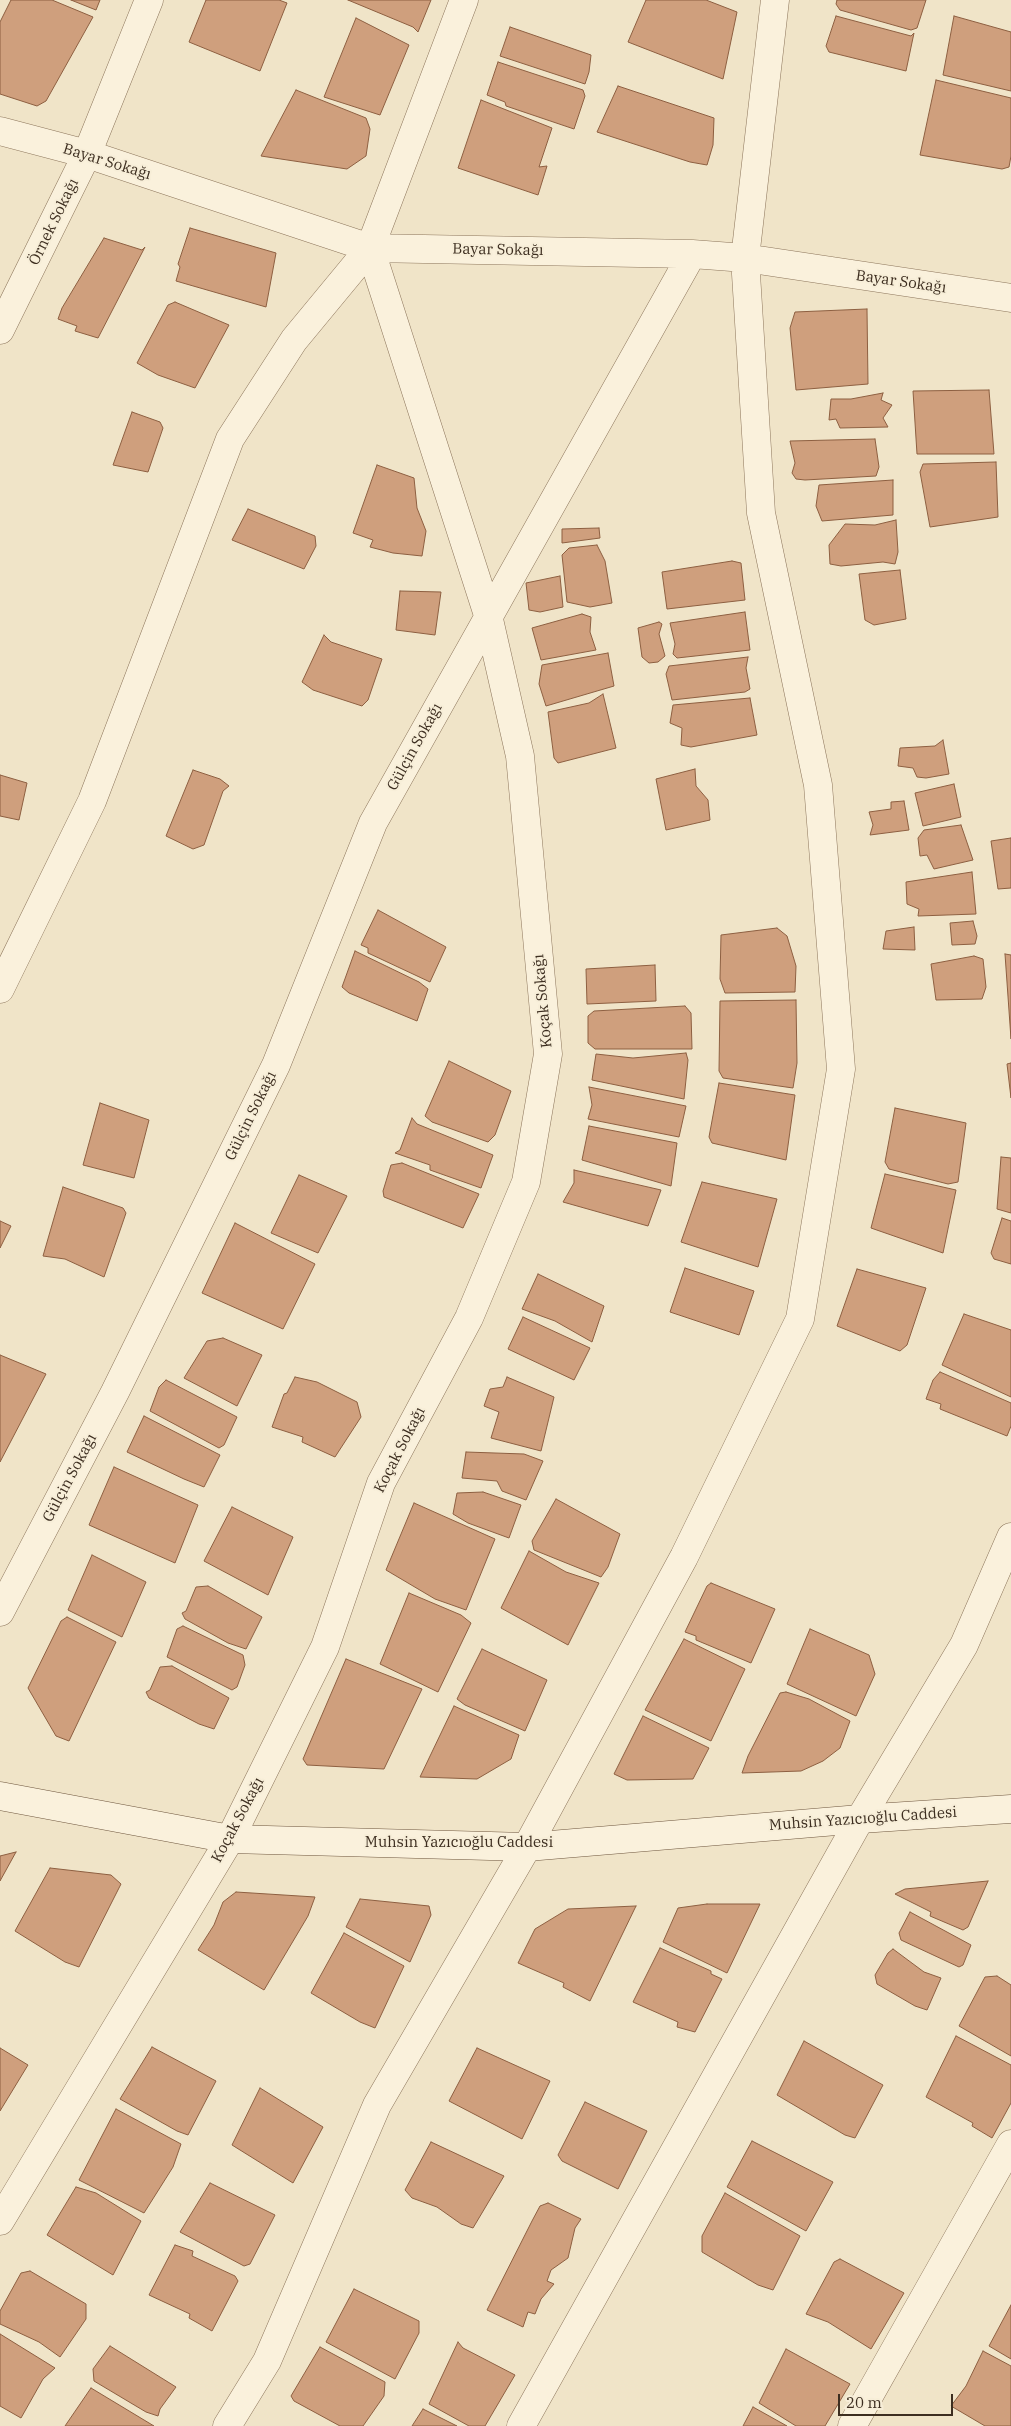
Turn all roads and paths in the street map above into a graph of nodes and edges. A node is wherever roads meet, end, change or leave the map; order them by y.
1 (149, 0) edge
2 (464, 0) edge
3 (775, 0) edge
4 (0, 131) edge
5 (87, 154) junction
6 (370, 248) junction
7 (692, 254) junction
8 (745, 258) junction
9 (1011, 298) edge
10 (0, 330) edge
11 (488, 615) junction
12 (0, 989) edge
13 (1011, 1537) edge
14 (0, 1612) edge
15 (0, 1796) edge
16 (1011, 1809) edge
17 (860, 1818) junction
18 (230, 1839) junction
19 (527, 1847) junction
20 (1011, 2144) edge
21 (0, 2221) edge
22 (227, 2426) edge
23 (522, 2426) edge
24 (852, 2426) edge

1 - 5 street, Örnek Sokağı
2 - 6 street
3 - 8 street
4 - 5 street, Bayar Sokağı
5 - 6 street, Bayar Sokağı
5 - 10 street, Örnek Sokağı
6 - 7 street, Bayar Sokağı
6 - 11 street, Koçak Sokağı
6 - 12 street
7 - 8 street, Bayar Sokağı
7 - 11 street, Gülçin Sokağı
8 - 9 street, Bayar Sokağı
8 - 19 street
11 - 14 street, Gülçin Sokağı
11 - 18 street, Koçak Sokağı
13 - 17 street
15 - 18 street, Muhsin Yazıcıoğlu Caddesi
16 - 17 street, Muhsin Yazıcıoğlu Caddesi
17 - 19 street, Muhsin Yazıcıoğlu Caddesi
17 - 23 street
18 - 19 street, Muhsin Yazıcıoğlu Caddesi
18 - 21 street, Koçak Sokağı
19 - 22 street
20 - 24 street

